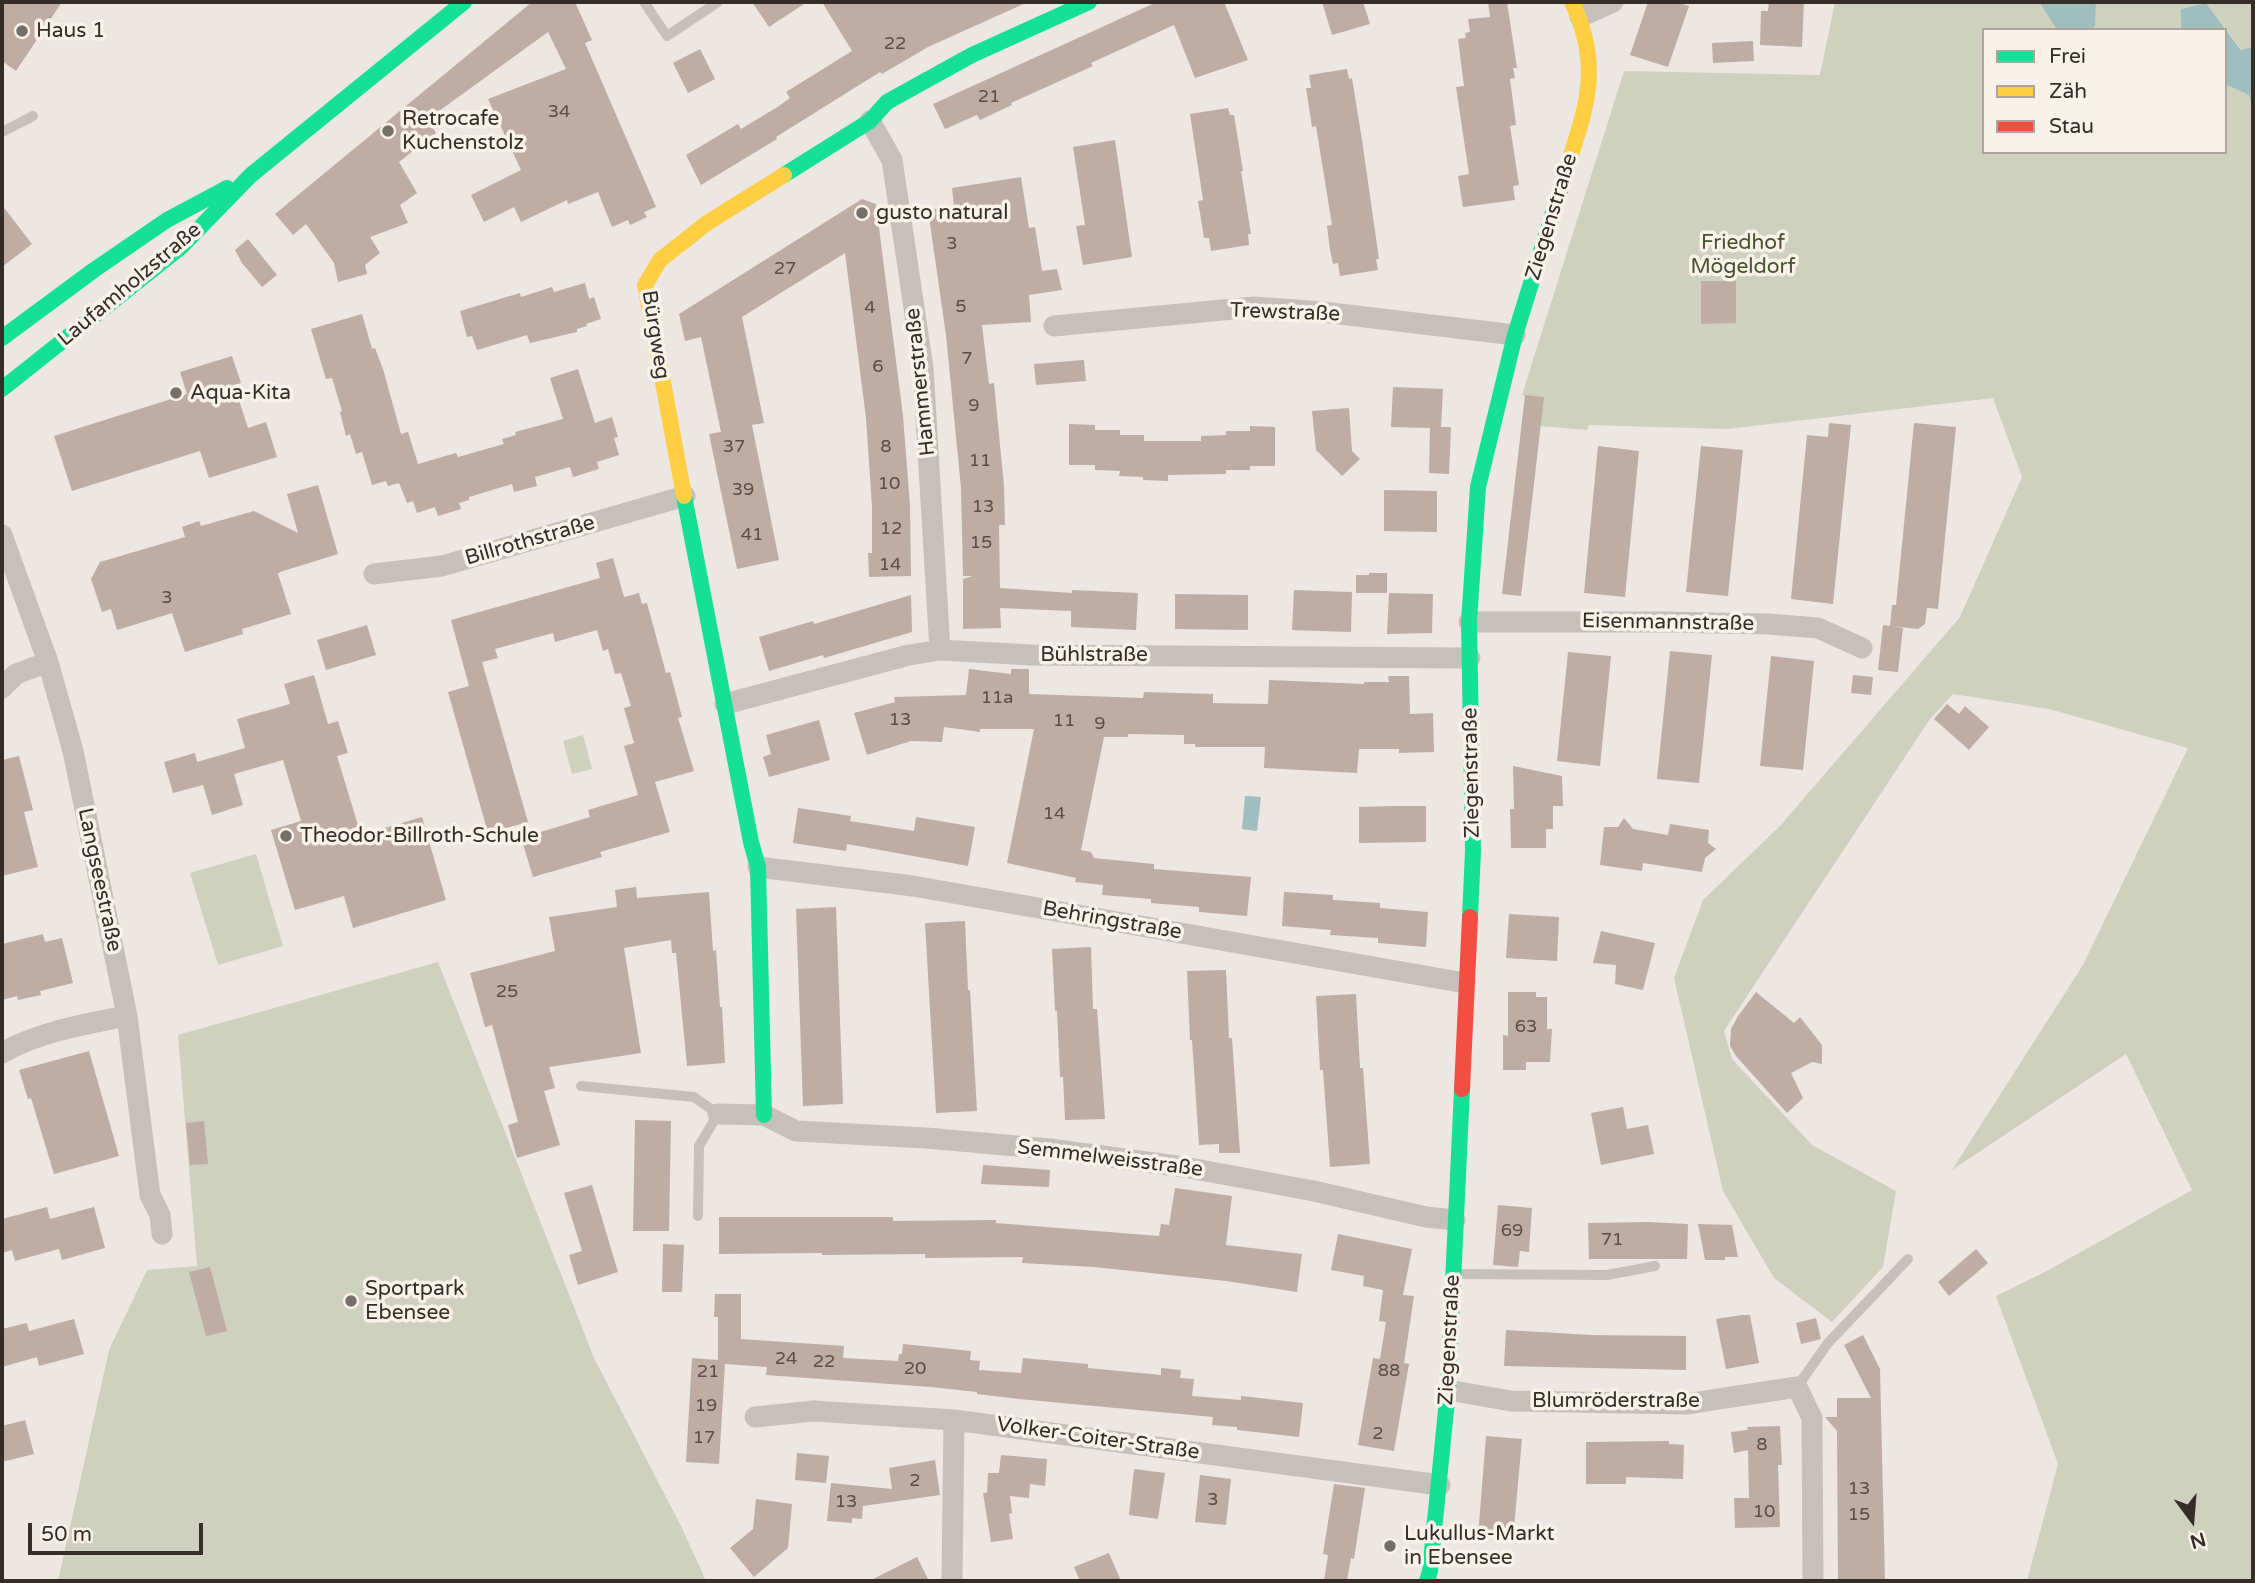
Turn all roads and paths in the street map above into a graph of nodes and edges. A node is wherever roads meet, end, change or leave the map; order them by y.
1 (464, 2) edge
2 (644, 2) edge
3 (718, 2) edge
4 (1090, 2) edge
5 (1613, 2) edge
6 (1576, 9) edge
7 (33, 116) dead end
8 (870, 121) junction
9 (2, 132) edge
10 (251, 175) junction
11 (1054, 326) dead end
12 (1515, 335) junction
13 (2, 338) edge
14 (2, 388) edge
15 (685, 496) junction
16 (2, 535) edge
17 (374, 574) dead end
18 (1469, 622) junction
19 (1862, 648) dead end
20 (940, 650) junction
21 (1470, 658) junction
22 (48, 662) junction
23 (2, 688) edge
24 (725, 705) junction
25 (758, 867) junction
26 (1465, 983) junction
27 (127, 1016) junction
28 (2, 1053) edge
29 (581, 1086) dead end
30 (718, 1114) junction
31 (764, 1115) junction
32 (698, 1216) dead end
33 (1455, 1220) junction
34 (162, 1234) dead end
35 (1908, 1259) dead end
36 (1655, 1266) dead end
37 (1453, 1274) junction
38 (1797, 1387) junction
39 (1448, 1390) junction
40 (755, 1416) dead end
41 (954, 1420) junction
42 (1440, 1485) junction
43 (950, 1580) edge
44 (1427, 1581) edge
45 (1813, 1581) edge

1 - 10 street, Laufamholzstraße
2 - 3 lane
4 - 8 street, Bürgweg
5 - 6 street, Ziegenstraße
6 - 12 street, Ziegenstraße
7 - 9 lane
8 - 15 street, Bürgweg
8 - 20 street, Hammerstraße
10 - 13 street, Laufamholzstraße
10 - 14 street, Laufamholzstraße
11 - 12 street, Trewstraße
12 - 18 street, Ziegenstraße
15 - 17 street, Billrothstraße
15 - 24 street, Bürgweg
16 - 22 street, Langseestraße
18 - 19 street, Eisenmannstraße
18 - 21 street, Ziegenstraße
20 - 21 street, Bühlstraße
20 - 24 street, Bühlstraße
21 - 26 street, Ziegenstraße
22 - 23 street
22 - 27 street, Langseestraße
24 - 25 street, Bürgweg
25 - 26 street, Behringstraße
25 - 31 street
26 - 33 street, Ziegenstraße
27 - 28 street
27 - 34 street, Langseestraße
29 - 30 lane
30 - 31 street, Semmelweisstraße
30 - 32 lane
31 - 33 street, Semmelweisstraße
33 - 37 street, Ziegenstraße
35 - 38 lane
36 - 37 lane
37 - 39 street, Ziegenstraße
38 - 39 street, Blumröderstraße
38 - 45 street
39 - 42 street, Ziegenstraße
40 - 41 street, Volker-Coiter-Straße
41 - 42 street, Volker-Coiter-Straße
41 - 43 street
42 - 44 street, Ziegenstraße

